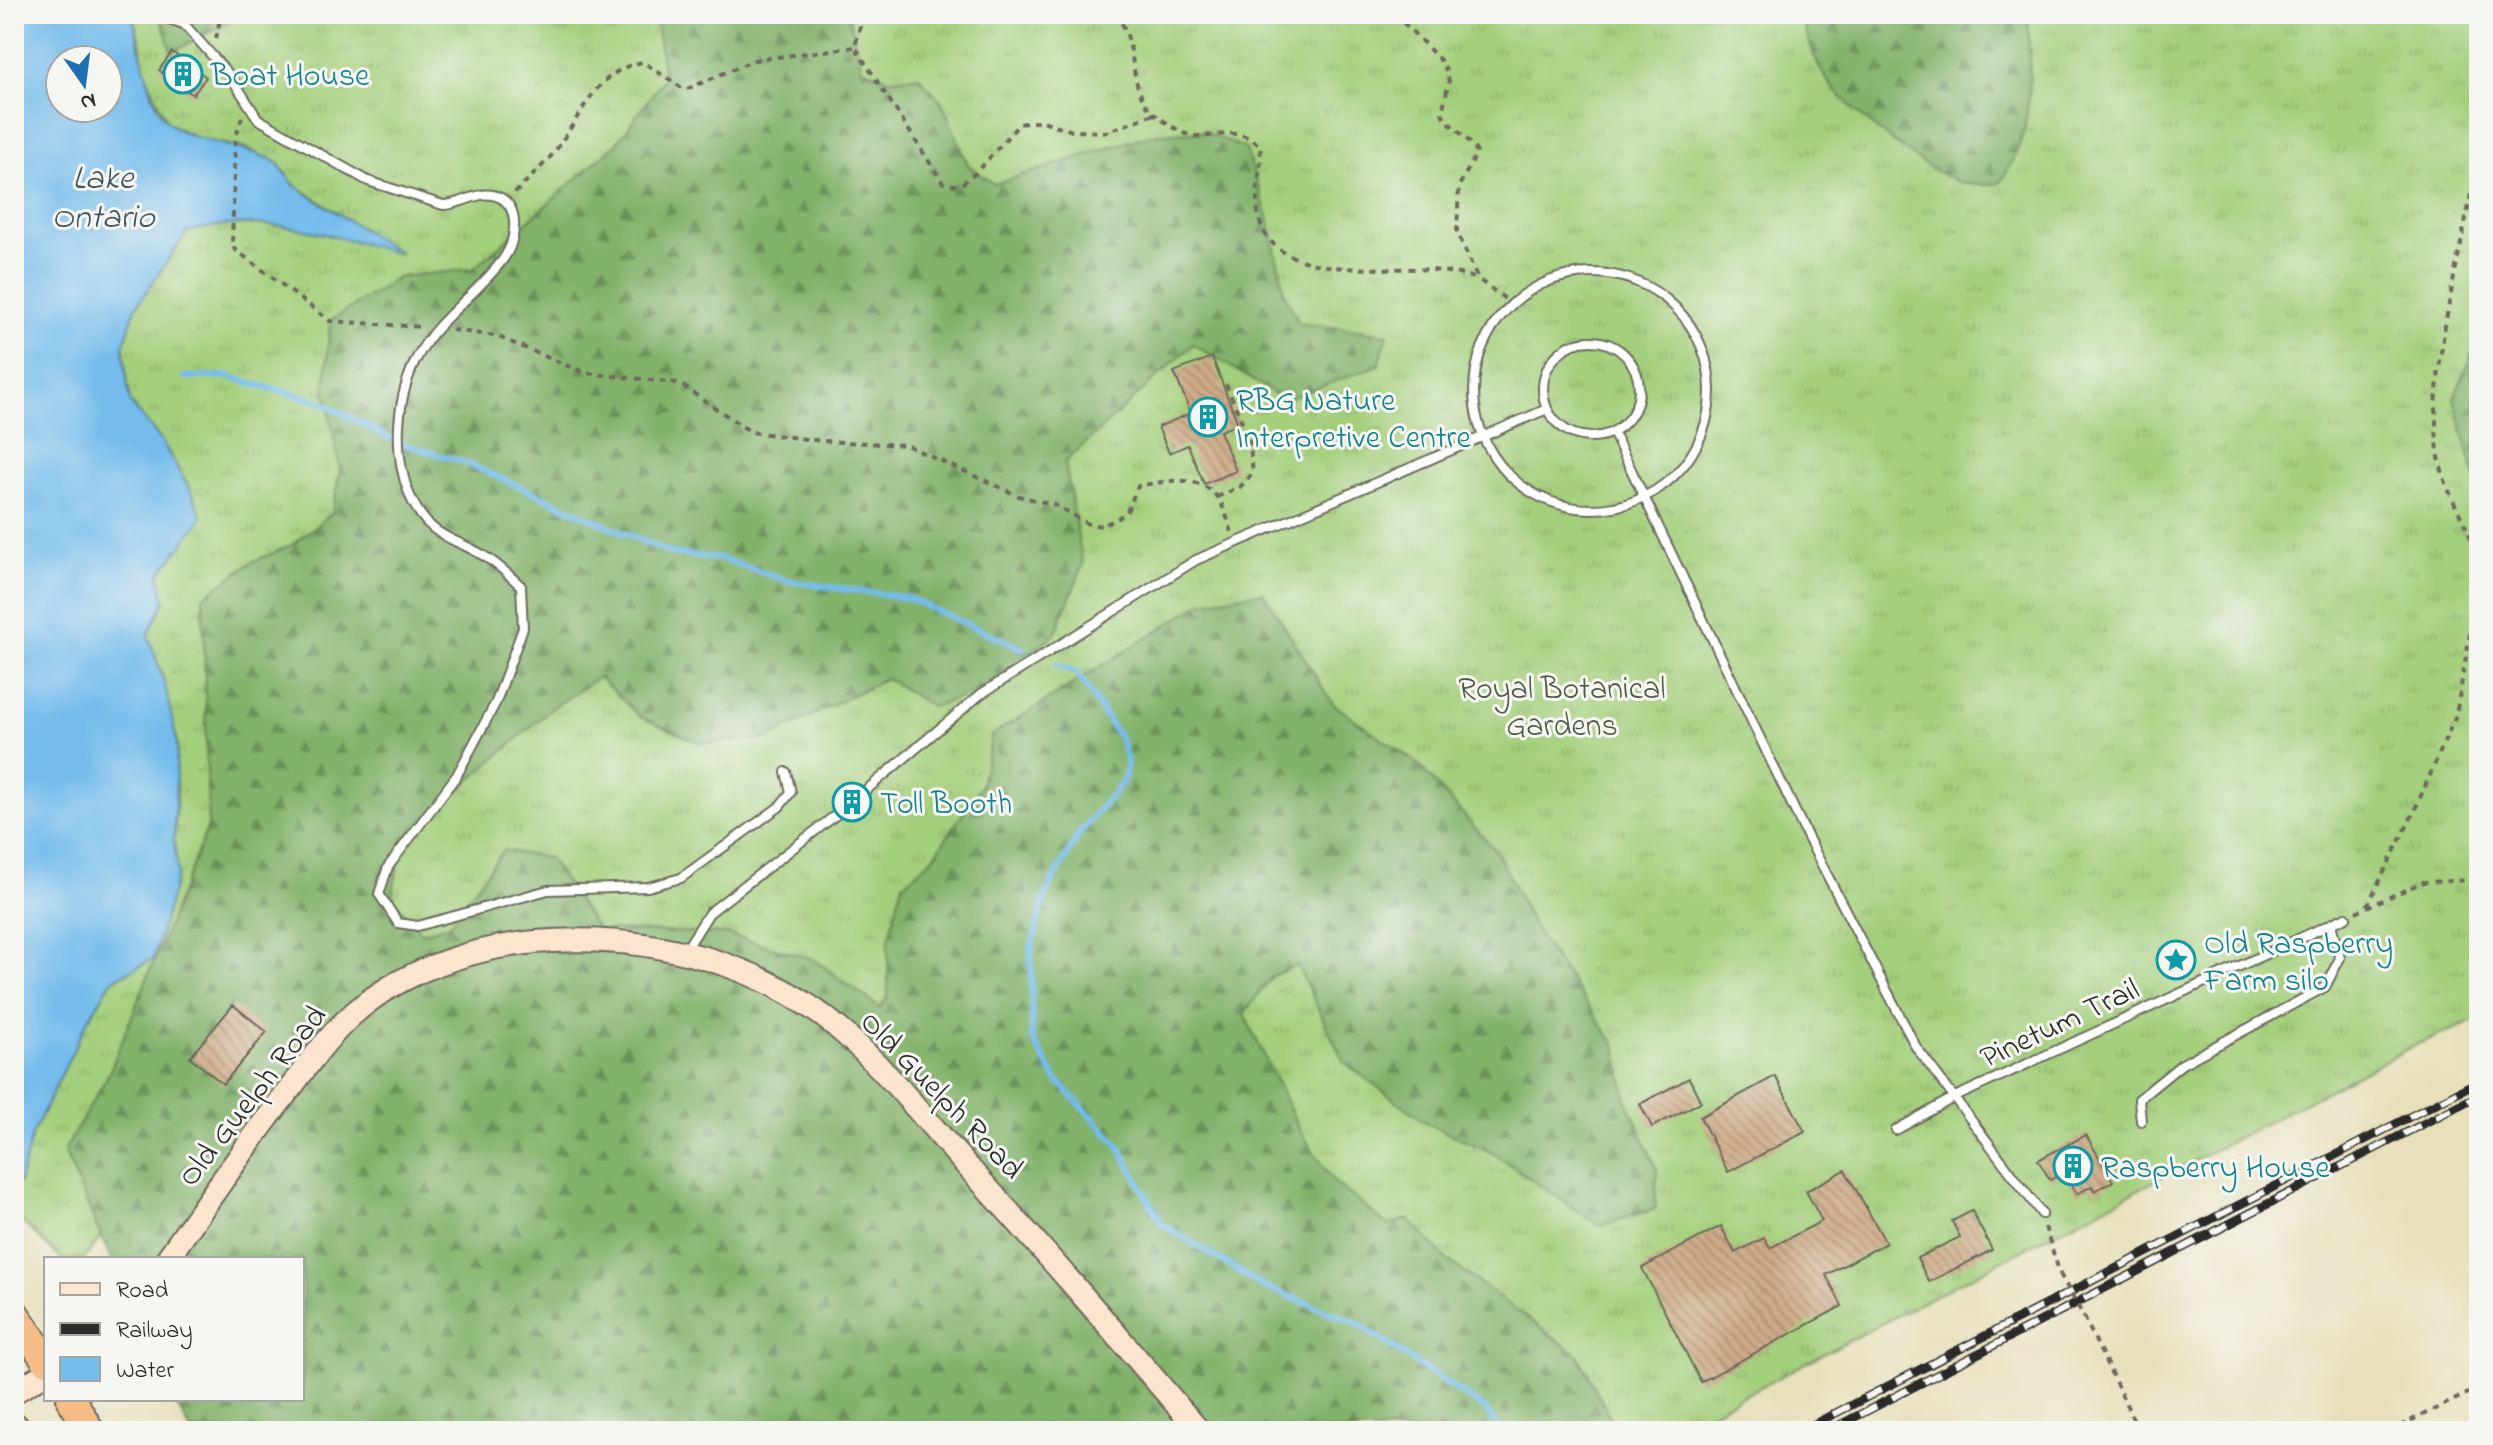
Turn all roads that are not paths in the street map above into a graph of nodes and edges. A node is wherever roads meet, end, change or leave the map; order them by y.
1 (153, 14) edge
2 (1547, 409) junction
3 (1613, 432) junction
4 (1482, 435) junction
5 (1644, 497) junction
6 (786, 772) dead end
7 (864, 792) junction
8 (841, 811) junction
9 (2346, 917) dead end
10 (2331, 924) junction
11 (685, 951) junction
12 (1953, 1098) junction
13 (2141, 1121) dead end
14 (1896, 1130) dead end
15 (2042, 1214) road end
16 (168, 1257) edge
17 (14, 1313) edge
18 (44, 1357) edge
19 (44, 1374) edge
20 (14, 1392) edge
21 (72, 1401) edge
22 (90, 1431) edge
23 (1199, 1431) edge

1 - 6 lane
2 - 3 lane
2 - 3 lane
2 - 4 lane
3 - 5 lane
4 - 5 lane
4 - 5 lane
4 - 7 lane
5 - 12 lane
7 - 8 lane
7 - 8 lane
8 - 11 lane
9 - 10 lane, Pinetum Trail
10 - 12 lane, Pinetum Trail
10 - 13 lane
11 - 16 street, Old Guelph Road
11 - 23 street, Old Guelph Road
12 - 14 lane, Pinetum Trail
12 - 15 lane
17 - 18 highway
19 - 20 street
21 - 22 highway

